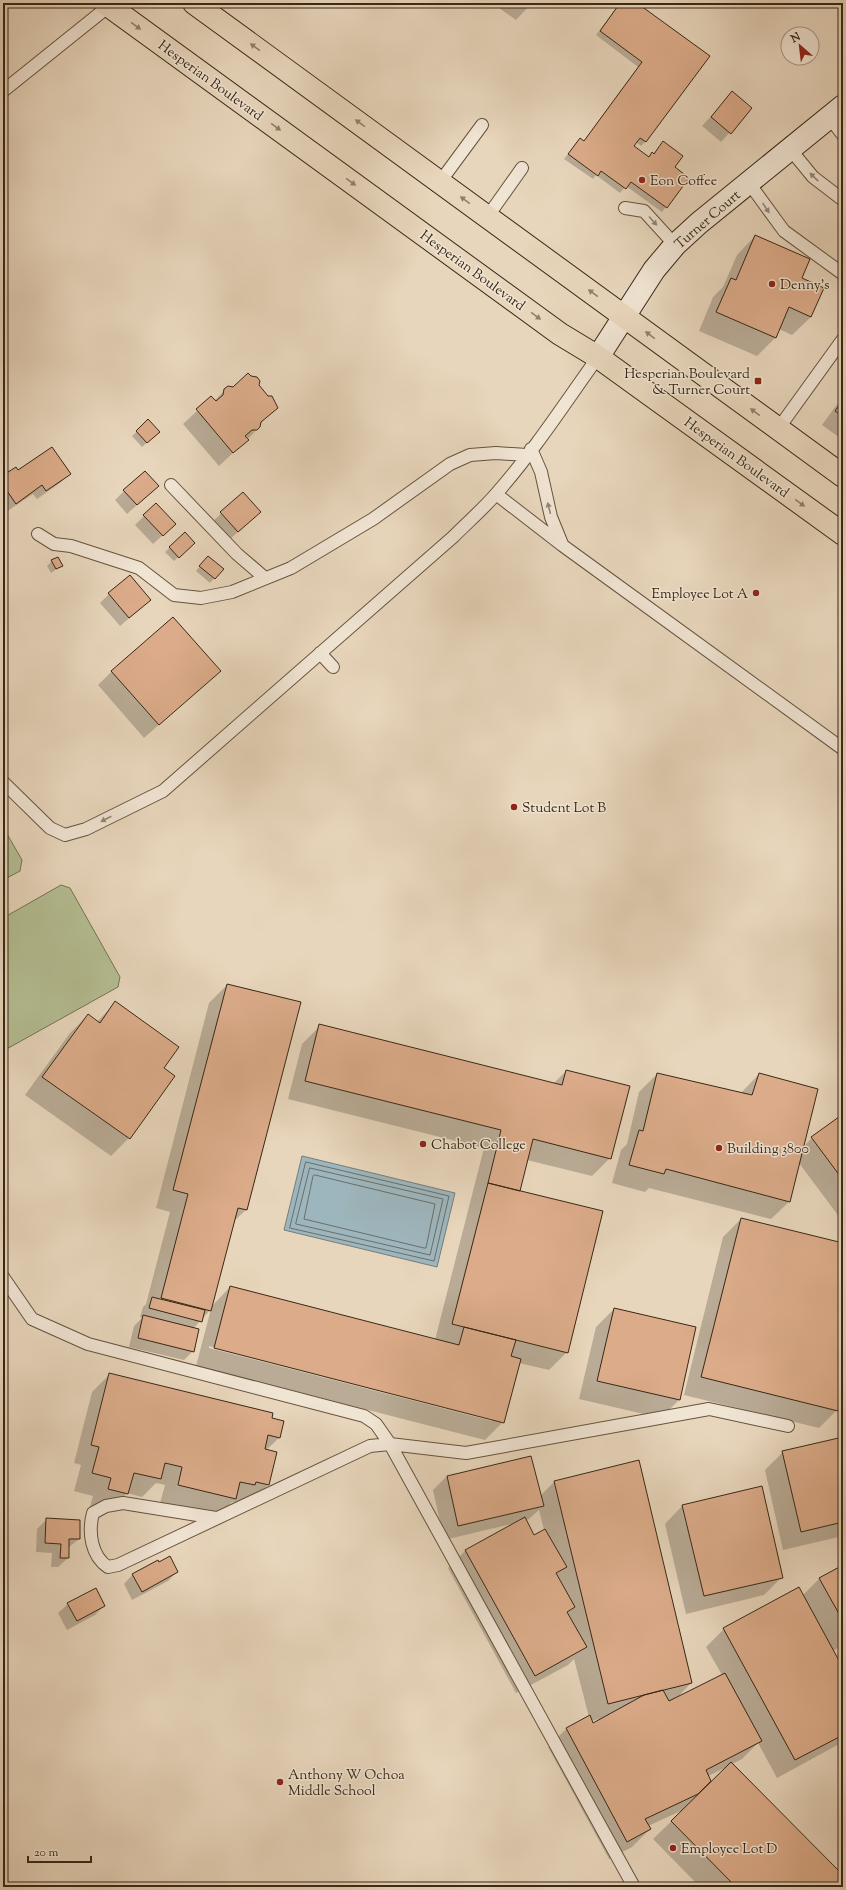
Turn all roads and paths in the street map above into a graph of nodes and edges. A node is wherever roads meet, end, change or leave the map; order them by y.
1 (107, 4) edge
2 (196, 4) edge
3 (3, 91) edge
4 (836, 112) edge
5 (482, 125) dead end
6 (843, 135) edge
7 (790, 149) junction
8 (522, 168) dead end
9 (440, 182) junction
10 (749, 183) junction
11 (843, 200) edge
12 (625, 208) dead end
13 (488, 216) junction
14 (675, 245) junction
15 (843, 274) edge
16 (624, 316) junction
17 (843, 339) edge
18 (598, 357) junction
19 (778, 429) junction
20 (529, 452) junction
21 (843, 476) edge
22 (171, 485) dead end
23 (496, 494) junction
24 (38, 534) dead end
25 (843, 534) edge
26 (562, 545) junction
27 (265, 578) junction
28 (320, 653) junction
29 (333, 667) dead end
30 (843, 749) edge
31 (3, 782) edge
32 (3, 1277) edge
33 (788, 1426) dead end
34 (390, 1444) junction
35 (216, 1518) junction
36 (634, 1887) edge

1 - 3 lane
1 -> 18 main road, Hesperian Boulevard
9 -> 2 main road
4 - 6 lane
4 - 7 street, Turner Court
5 - 9 lane
7 - 10 street, Turner Court
11 -> 7 lane
8 - 13 lane
13 -> 9 main road
10 - 14 street, Turner Court
10 -> 15 lane
12 -> 14 lane
16 -> 13 main road
14 - 16 street, Turner Court
16 - 18 street, Turner Court
19 -> 16 main road
17 - 19 lane
18 - 20 lane
18 -> 25 main road, Hesperian Boulevard
19 - 21 main road
20 - 23 lane
26 -> 20 lane
20 - 27 lane
22 - 27 lane
23 - 26 lane
23 - 28 lane
24 - 27 lane
26 - 30 lane
28 - 29 lane
28 -> 31 lane
32 - 34 lane
33 - 34 lane
34 - 35 lane
34 - 36 lane
35 - 35 lane

